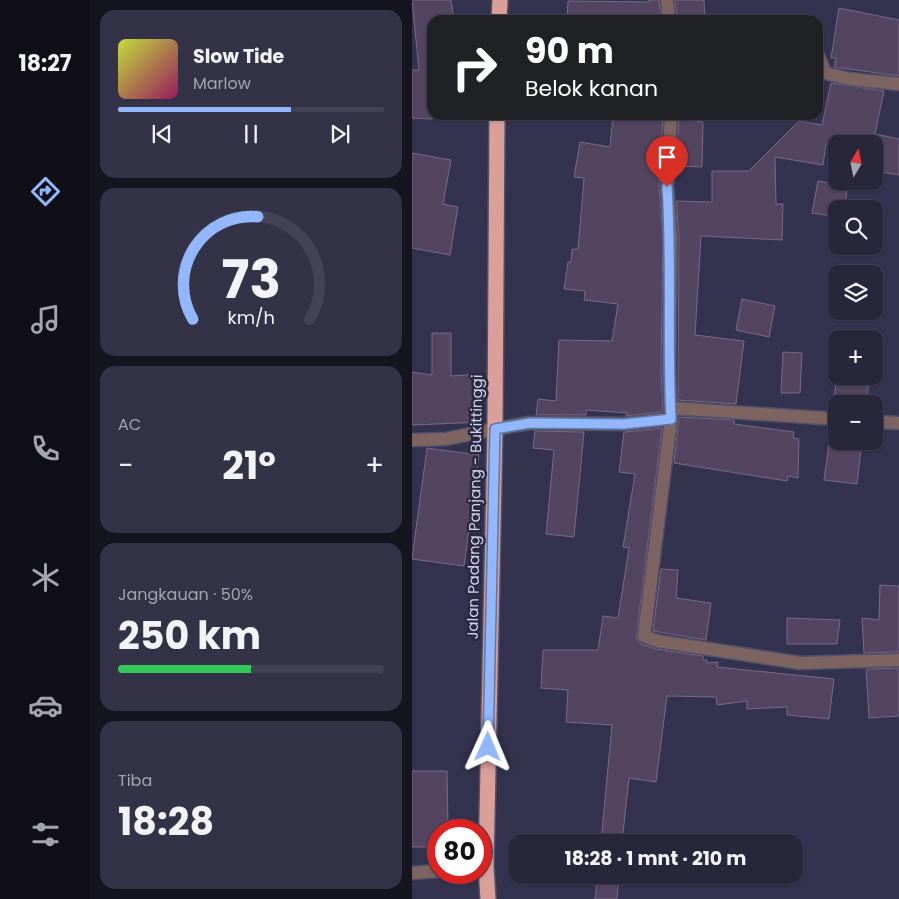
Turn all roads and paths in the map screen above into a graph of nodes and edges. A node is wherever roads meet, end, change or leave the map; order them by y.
1 (500, 0) edge
2 (667, 0) edge
3 (499, 15) edge
4 (668, 15) edge
5 (823, 67) edge
6 (898, 84) edge
7 (497, 120) edge
8 (670, 120) edge
9 (671, 414) junction
10 (828, 419) edge
11 (883, 423) edge
12 (898, 424) edge
13 (495, 429) junction
14 (412, 440) edge
15 (898, 660) edge
16 (484, 819) edge
17 (427, 872) edge
18 (412, 873) edge
19 (486, 884) edge
20 (488, 899) edge

1 - 3 highway
2 - 4 street
5 - 6 street
7 - 13 highway, Jalan Padang Panjang - Bukittinggi
8 - 9 street
9 - 10 street
9 - 13 street
9 - 15 street
11 - 12 street
13 - 14 street
13 - 16 highway, Jalan Padang Panjang - Bukittinggi
17 - 18 street
19 - 20 highway, Jalan Padang Panjang - Bukittinggi

